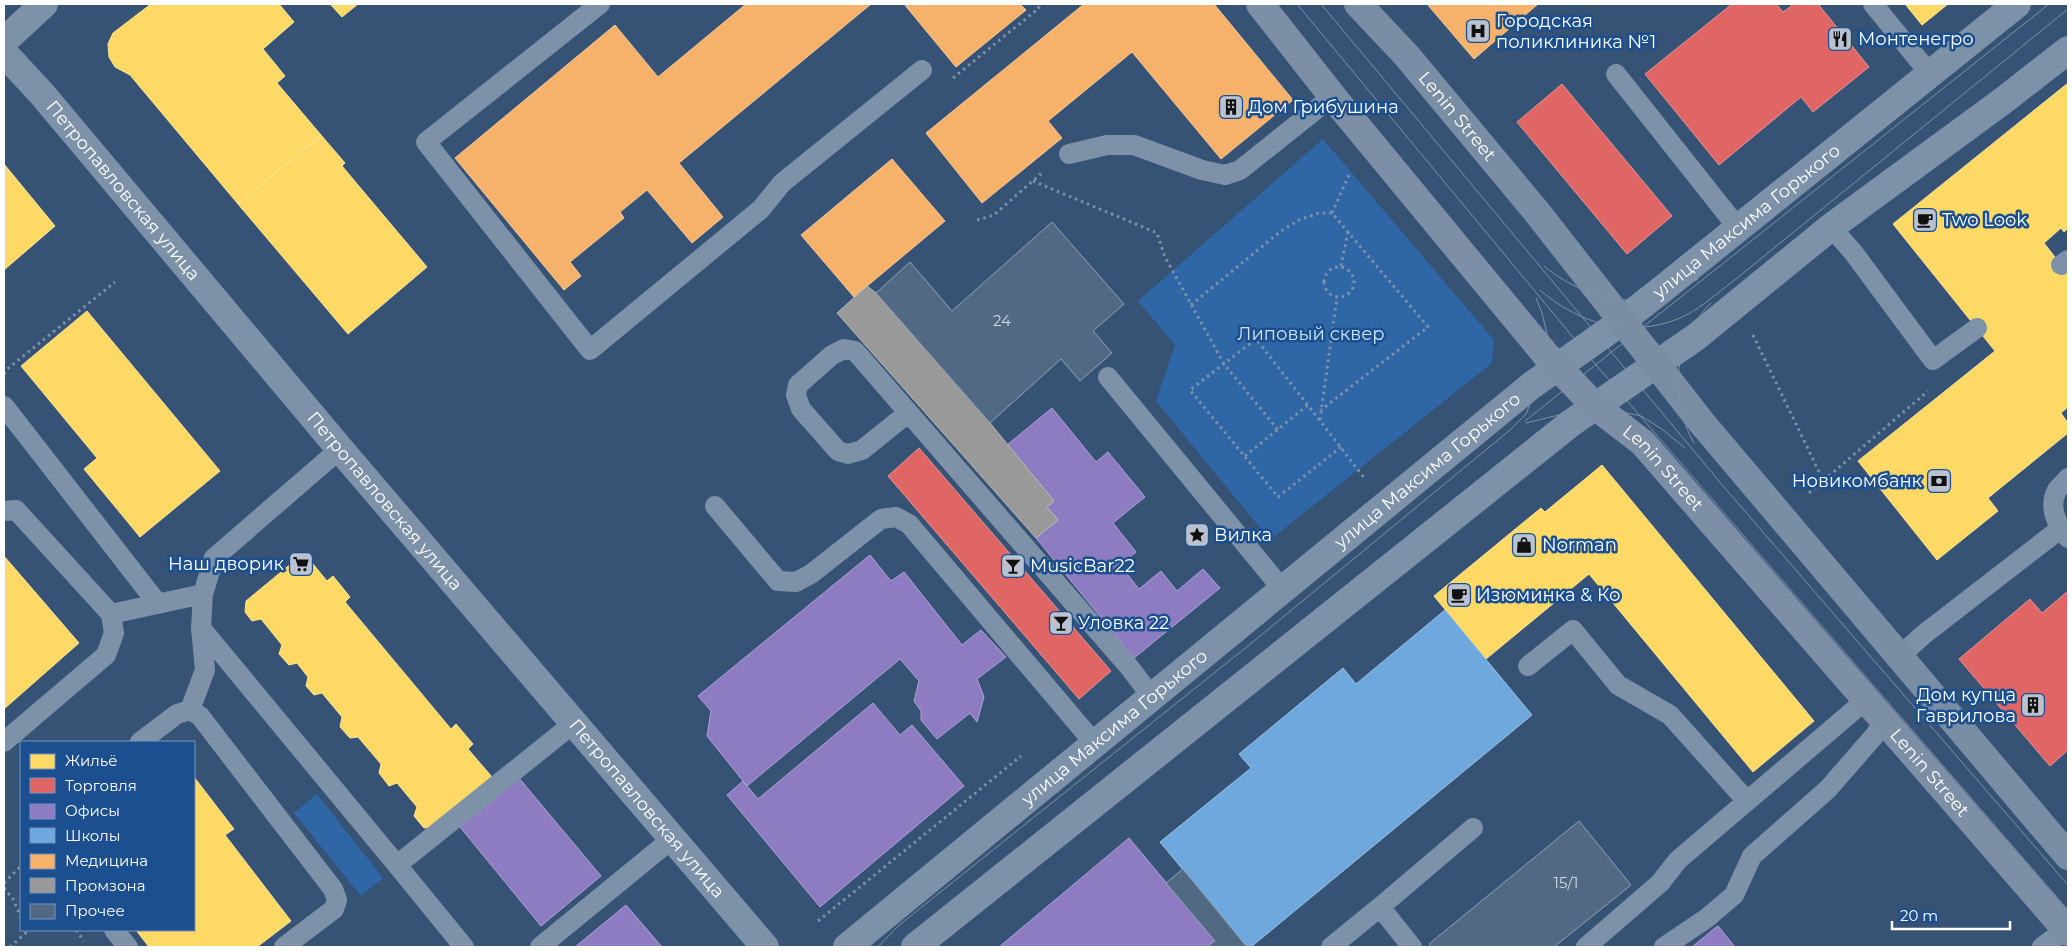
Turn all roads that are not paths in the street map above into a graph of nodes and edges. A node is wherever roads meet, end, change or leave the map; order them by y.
1 (44, 4) edge
2 (600, 4) edge
3 (1260, 4) edge
4 (1358, 4) edge
5 (1873, 4) edge
6 (2017, 4) edge
7 (4, 41) edge
8 (2068, 50) edge
9 (4, 53) edge
10 (1616, 74) dead end
11 (1930, 74) junction
12 (917, 75) road end
13 (1333, 96) junction
14 (1069, 154) road end
15 (1831, 227) junction
16 (1738, 228) junction
17 (1621, 321) junction
18 (1977, 328) dead end
19 (1657, 366) junction
20 (1557, 367) junction
21 (1108, 377) dead end
22 (4, 406) edge
23 (1594, 406) junction
24 (908, 412) junction
25 (340, 449) junction
26 (2068, 478) edge
27 (715, 506) dead end
28 (4, 511) edge
29 (2064, 534) edge
30 (1283, 590) junction
31 (203, 594) junction
32 (158, 604) junction
33 (111, 614) junction
34 (201, 628) junction
35 (1900, 656) junction
36 (1528, 666) dead end
37 (1152, 697) junction
38 (1867, 699) junction
39 (190, 710) junction
40 (1885, 720) junction
41 (574, 723) junction
42 (141, 741) edge
43 (4, 742) edge
44 (1095, 744) junction
45 (1747, 801) junction
46 (1473, 828) dead end
47 (674, 838) junction
48 (2068, 856) edge
49 (397, 865) junction
50 (1380, 907) junction
51 (2067, 930) edge
52 (115, 931) edge
53 (128, 947) edge
54 (284, 947) edge
55 (464, 947) edge
56 (540, 947) edge
57 (765, 947) edge
58 (847, 947) edge
59 (916, 947) edge
60 (1331, 947) edge
61 (1412, 947) edge
62 (1586, 947) edge
63 (1664, 947) edge
64 (2042, 947) edge

1 - 7 street
2 - 12 lane
3 - 13 main road, Lenin Street
4 - 17 main road, Lenin Street
5 - 11 lane
6 - 11 street, улица Максима Горького
8 - 15 street
9 - 25 street, Петропавловская улица
10 - 16 lane
11 - 16 street, улица Максима Горького
13 - 14 lane
13 - 20 main road, Lenin Street
15 - 18 lane
15 - 19 street
16 - 17 street, улица Максима Горького
17 - 19 main road, Lenin Street
17 - 20 street, улица Максима Горького
19 - 23 street
19 - 35 main road, Lenin Street
20 - 23 main road, Lenin Street
20 - 30 street, улица Максима Горького
21 - 30 lane
22 - 32 lane
23 - 38 main road, Lenin Street
23 - 59 street
24 - 24 lane
24 - 37 lane
25 - 31 lane
25 - 41 street, Петропавловская улица
26 - 29 lane
27 - 44 lane
28 - 33 lane
29 - 35 lane
30 - 37 street, улица Максима Горького
31 - 32 lane
31 - 34 lane
32 - 33 lane
33 - 43 lane
34 - 39 lane
34 - 49 lane
35 - 48 main road, Lenin Street
36 - 45 lane
37 - 44 street, улица Максима Горького
38 - 40 main road, Lenin Street
38 - 45 lane
39 - 42 lane
39 - 54 lane
40 - 51 main road, Lenin Street
40 - 63 lane
41 - 47 street, Петропавловская улица
41 - 49 lane
44 - 58 street, улица Максима Горького
45 - 62 lane
46 - 50 lane
47 - 56 lane
47 - 57 street, Петропавловская улица
49 - 55 lane
50 - 60 lane
50 - 61 lane
51 - 64 lane
52 - 53 lane

